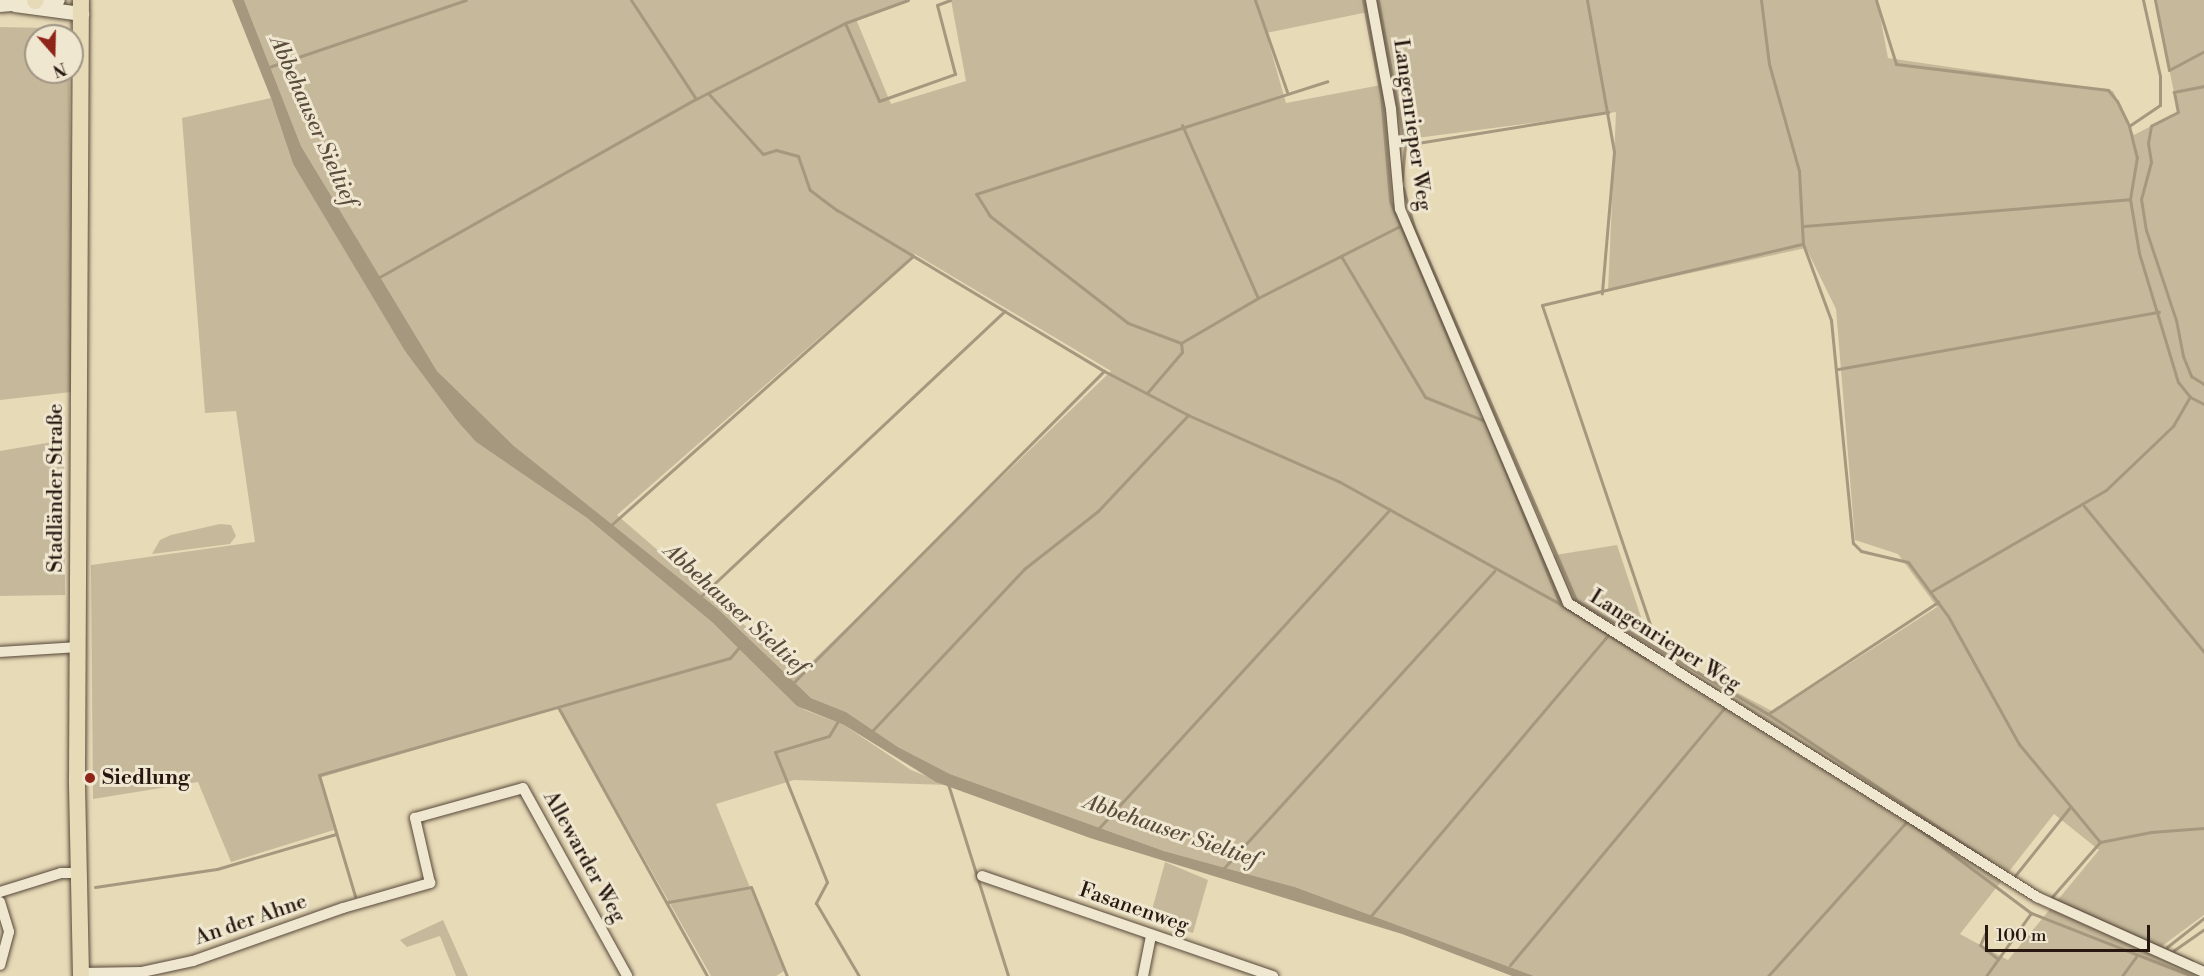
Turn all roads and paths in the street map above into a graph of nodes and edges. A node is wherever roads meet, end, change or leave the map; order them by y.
1 (36, 0) edge
2 (58, 0) edge
3 (1371, 0) edge
4 (0, 5) edge
5 (15, 5) junction
6 (81, 7) edge
7 (78, 646) junction
8 (0, 652) edge
9 (79, 873) junction
10 (982, 876) dead end
11 (430, 883) joint
12 (0, 892) edge
13 (0, 902) edge
14 (1151, 936) junction
15 (0, 965) edge
16 (2204, 972) edge
17 (81, 975) edge
18 (627, 976) edge
19 (1143, 976) edge
20 (1274, 976) edge

1 - 2 street
1 - 5 street
3 - 16 street, Langenrieper Weg
4 - 5 street
5 - 6 street
6 - 7 main road, Stadländer Straße
7 - 8 street
7 - 9 main road, Stadländer Straße
9 - 12 street
9 - 17 main road, Stadländer Straße
10 - 14 street, Fasanenweg
11 - 17 street, An der Ahne
11 - 18 street, Allewarder Weg
13 - 15 street
14 - 19 street
14 - 20 street, Fasanenweg

